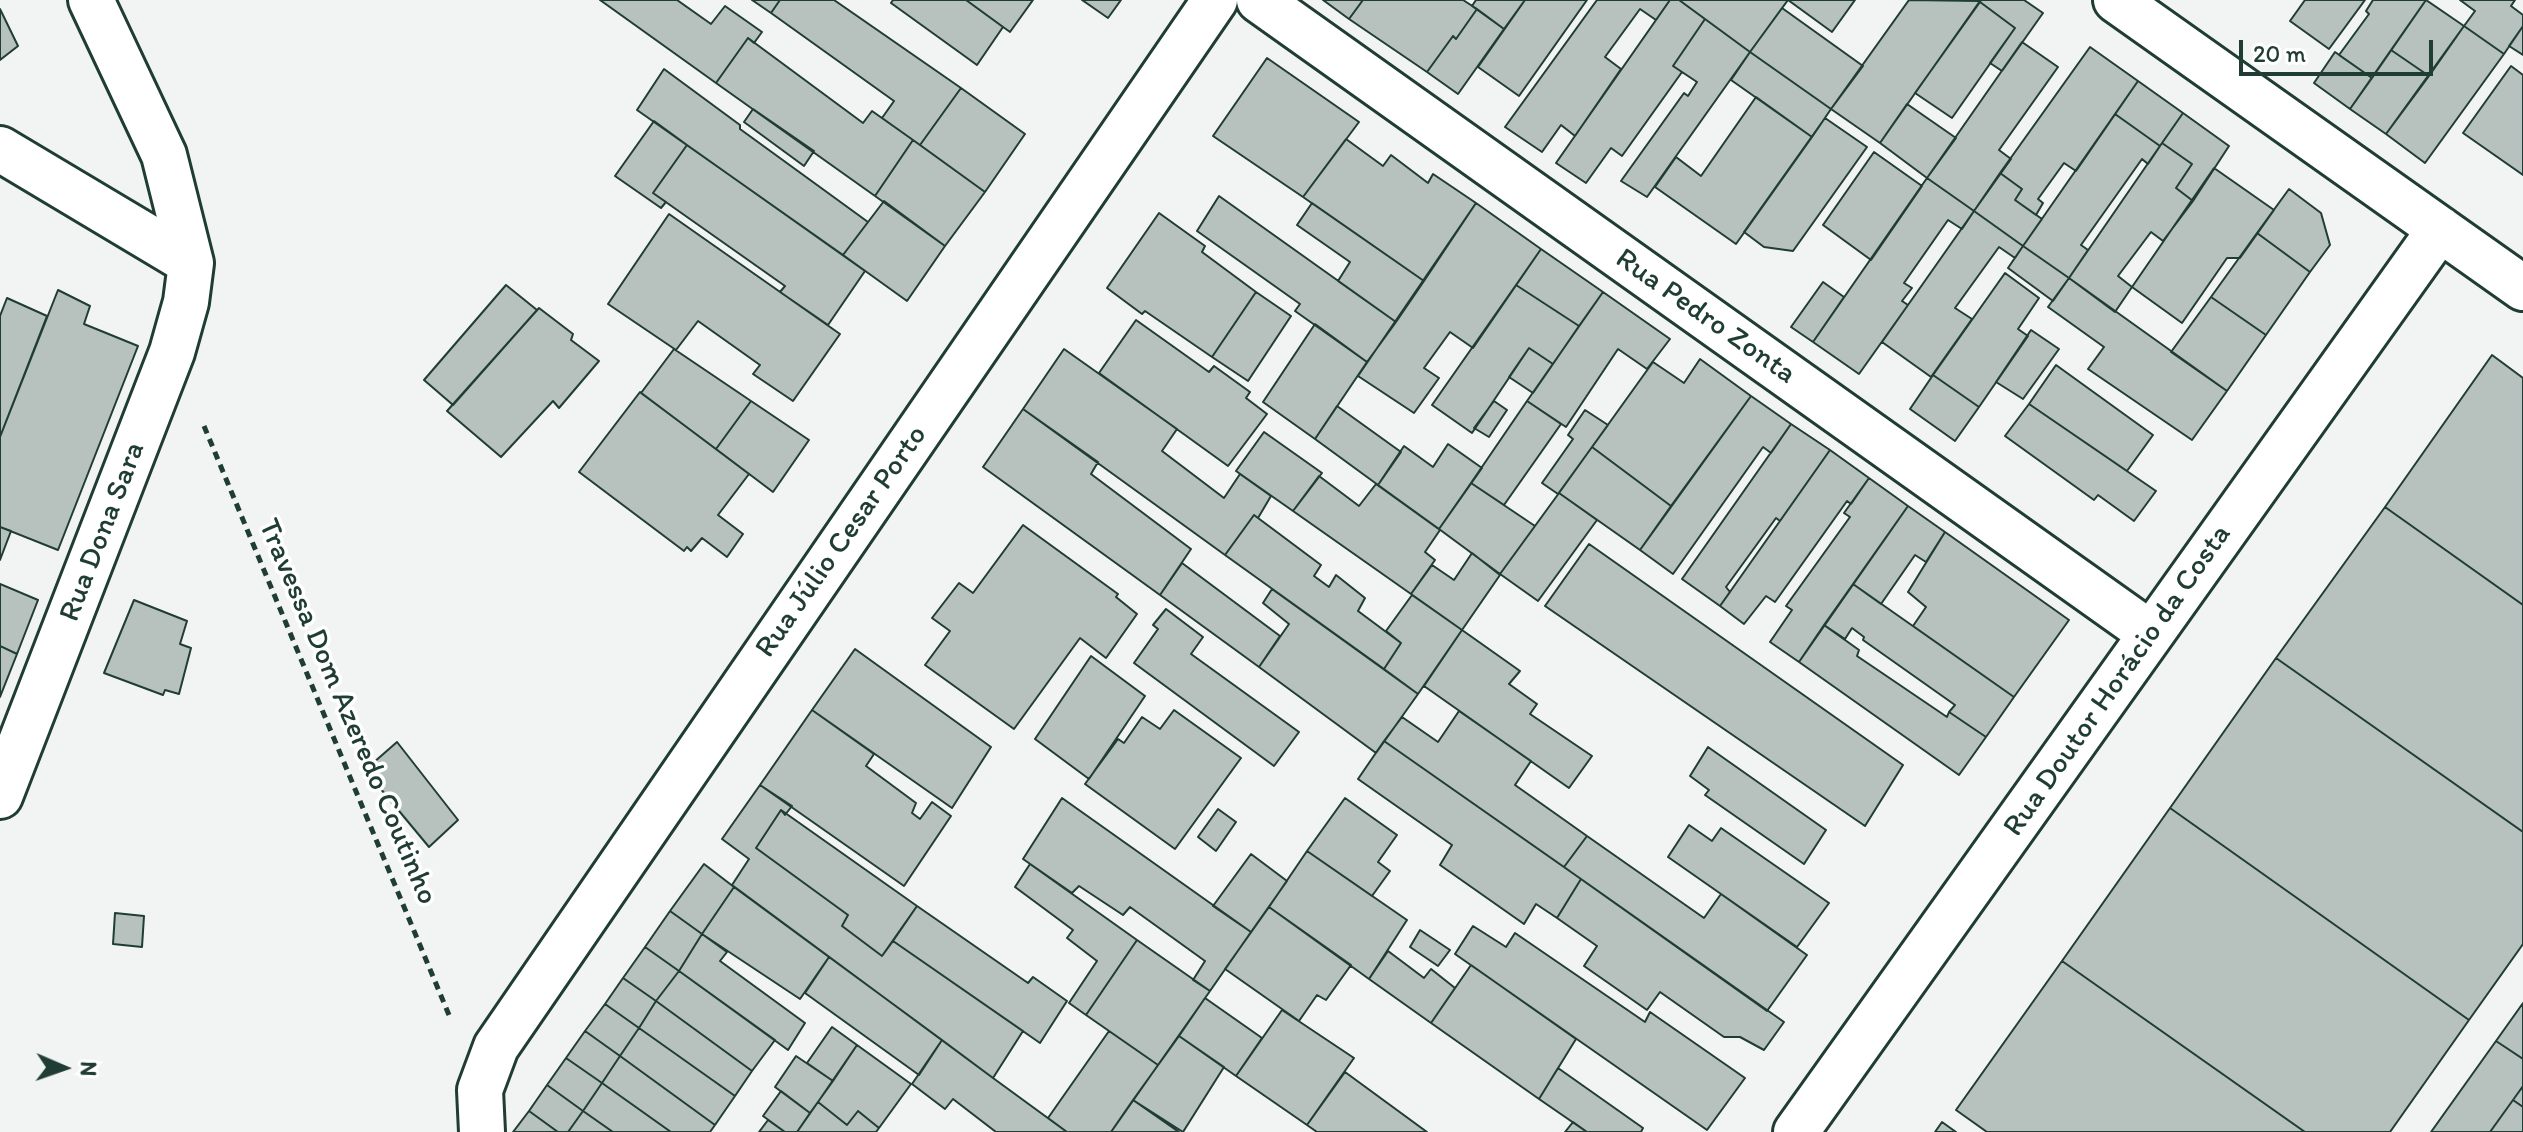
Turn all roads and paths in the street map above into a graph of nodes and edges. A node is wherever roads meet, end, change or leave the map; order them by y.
1 (91, 0) edge
2 (1215, 0) edge
3 (1259, 0) edge
4 (2116, 0) edge
5 (0, 149) edge
6 (2440, 229) junction
7 (191, 263) junction
8 (2523, 288) edge
9 (172, 352) junction
10 (2151, 634) junction
11 (0, 796) edge
12 (481, 1111) edge
13 (1796, 1132) edge

1 - 7 street
2 - 12 street, Rua Júlio Cesar Porto
3 - 10 street, Rua Pedro Zonta
4 - 6 street
5 - 7 street
6 - 8 street
6 - 10 street, Rua Doutor Horácio da Costa
7 - 9 street, Rua Dona Sara
9 - 11 street, Rua Dona Sara
9 - 12 path, Travessa Dom Azeredo Coutinho
10 - 13 street, Rua Doutor Horácio da Costa

